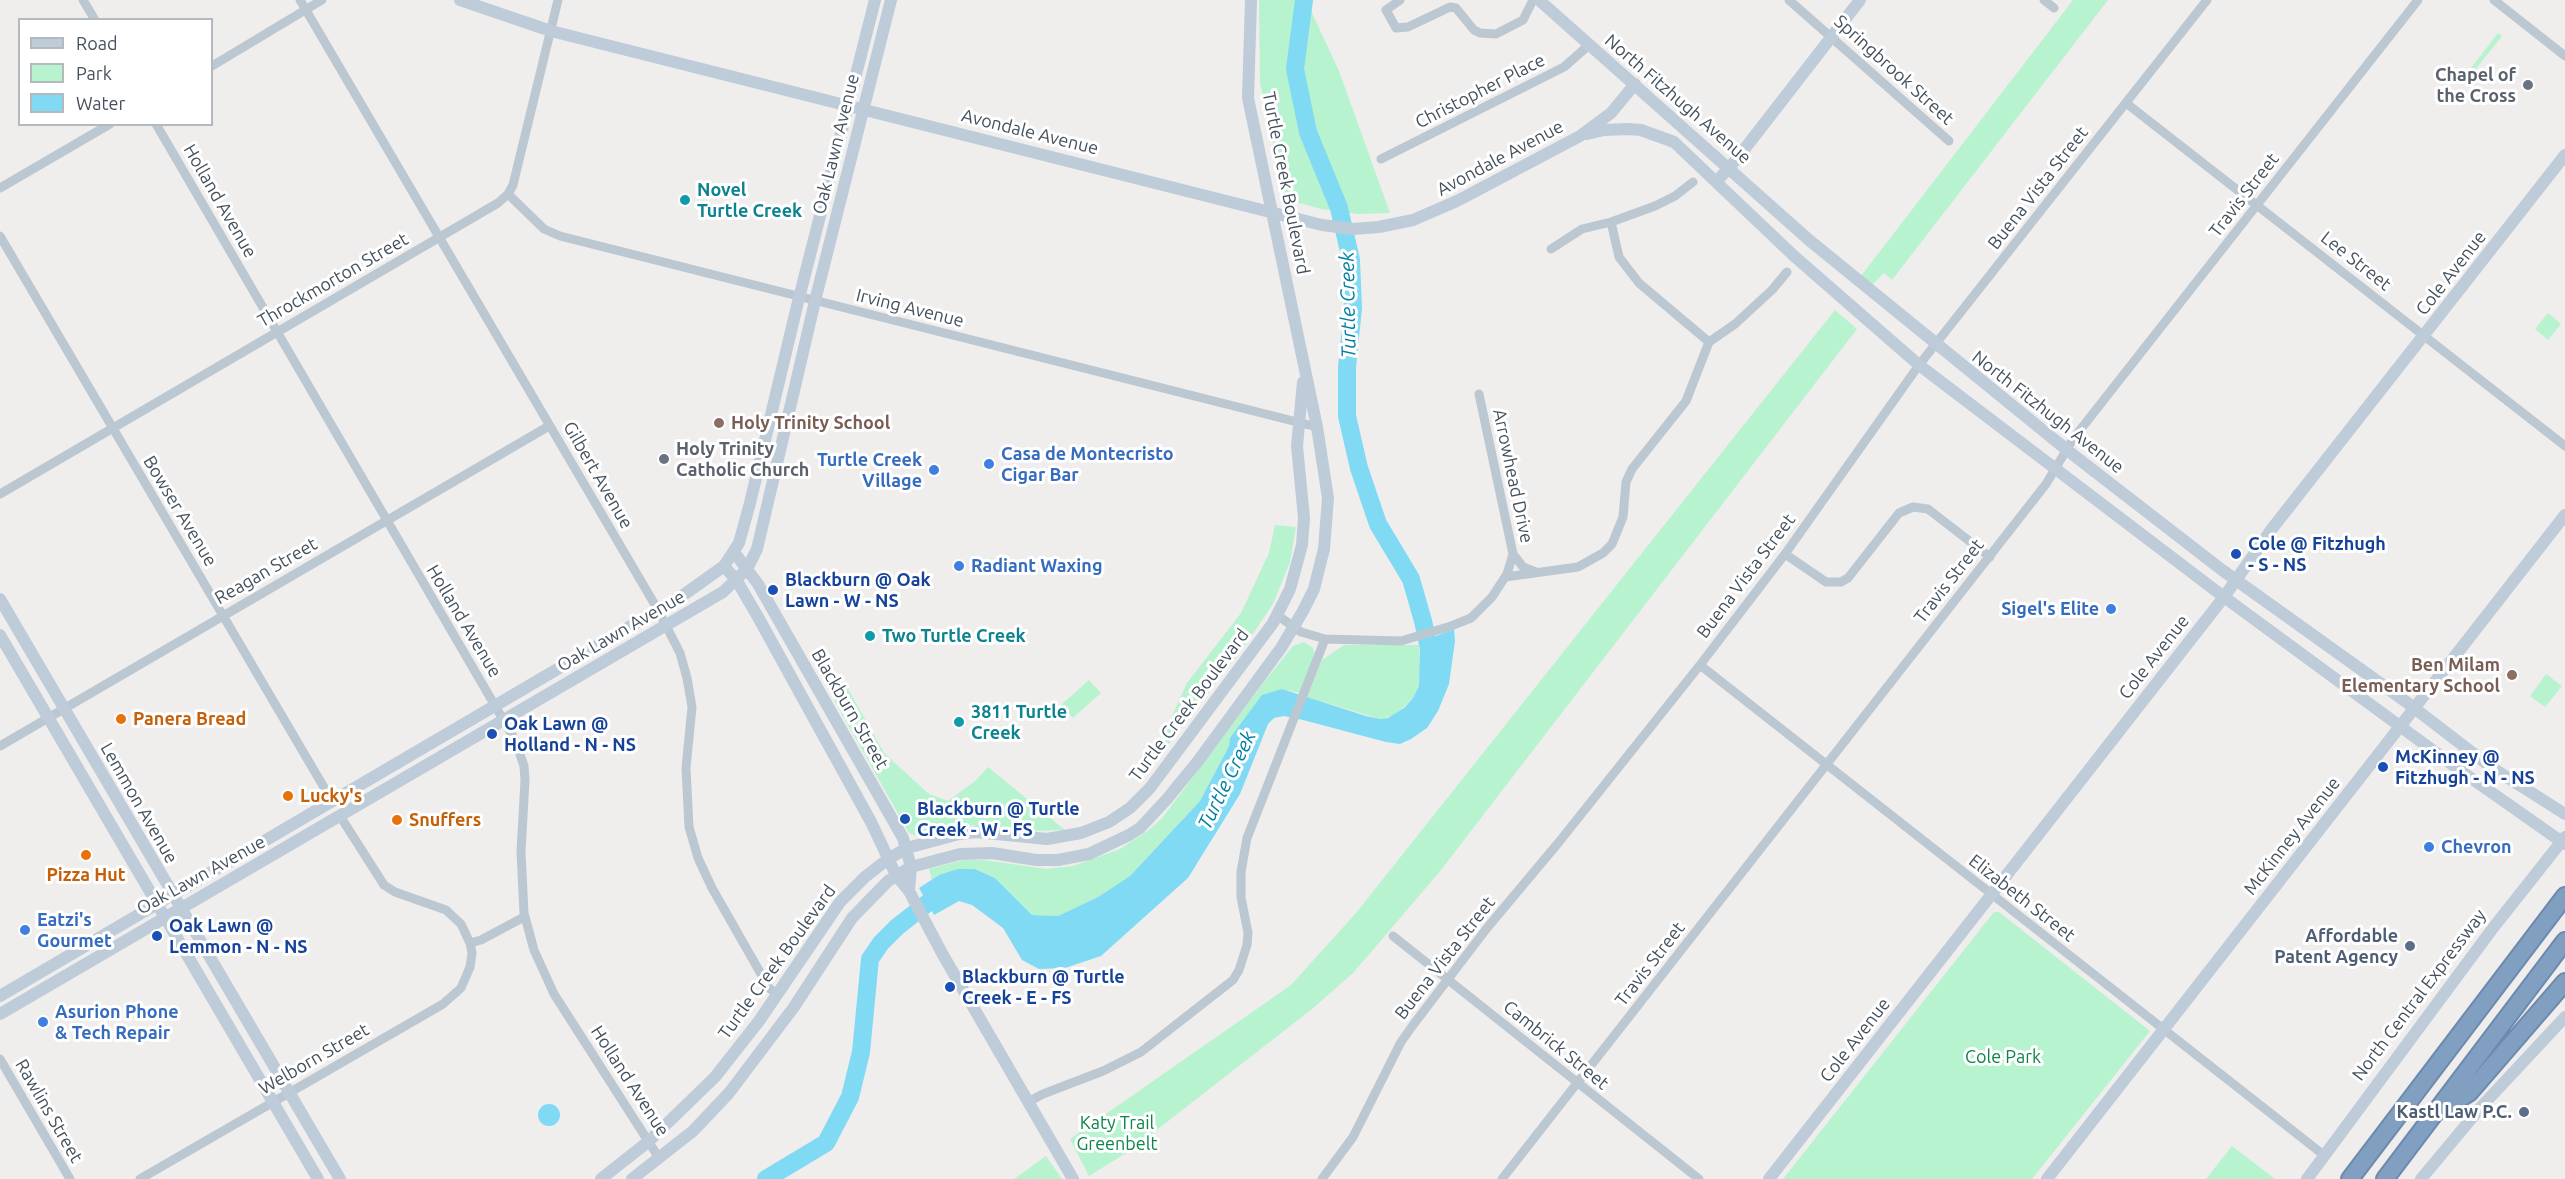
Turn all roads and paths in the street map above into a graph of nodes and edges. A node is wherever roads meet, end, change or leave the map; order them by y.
1 (83, 0) edge
2 (300, 0) edge
3 (322, 0) edge
4 (460, 0) edge
5 (558, 0) edge
6 (875, 0) edge
7 (891, 0) edge
8 (1251, 0) edge
9 (1400, 0) edge
10 (1533, 0) edge
11 (1539, 0) edge
12 (1789, 0) edge
13 (1860, 0) edge
14 (2044, 0) edge
15 (2207, 0) edge
16 (2418, 0) edge
17 (2494, 0) edge
18 (1453, 4) edge
19 (2054, 8) dead end
20 (306, 10) junction
21 (94, 18) edge
22 (551, 31) junction
23 (1832, 36) junction
24 (1589, 45) junction
25 (2565, 56) edge
26 (213, 65) edge
27 (1635, 84) junction
28 (2126, 103) junction
29 (848, 105) junction
30 (863, 109) junction
31 (107, 126) edge
32 (157, 126) edge
33 (1580, 136) junction
34 (1949, 141) dead end
35 (1674, 142) joint
36 (2565, 155) edge
37 (1381, 159) dead end
38 (1730, 167) junction
39 (1717, 181) junction
40 (1693, 182) dead end
41 (0, 188) edge
42 (508, 194) junction
43 (2257, 205) junction
44 (1273, 212) junction
45 (1611, 222) junction
46 (0, 236) edge
47 (439, 237) junction
48 (1809, 240) junction
49 (1551, 249) dead end
50 (1794, 256) junction
51 (1786, 272) dead end
52 (799, 297) junction
53 (815, 301) junction
54 (276, 332) junction
55 (2424, 336) junction
56 (1709, 342) junction
57 (1935, 345) junction
58 (1920, 365) junction
59 (1304, 372) junction
60 (1479, 394) dead end
61 (1298, 422) junction
62 (549, 426) junction
63 (1317, 427) junction
64 (112, 428) junction
65 (767, 430) junction
66 (784, 434) junction
67 (2565, 446) edge
68 (2067, 450) junction
69 (2055, 470) junction
70 (0, 494) edge
71 (2565, 515) edge
72 (1304, 518) junction
73 (1328, 519) junction
74 (385, 520) junction
75 (734, 552) junction
76 (1785, 554) junction
77 (1990, 557) junction
78 (1511, 559) junction
79 (724, 566) junction
80 (747, 569) junction
81 (1538, 573) junction
82 (1505, 577) junction
83 (2235, 580) junction
84 (737, 581) junction
85 (2224, 597) junction
86 (0, 599) edge
87 (658, 610) junction
88 (222, 615) junction
89 (1277, 615) junction
90 (666, 625) junction
91 (1295, 627) junction
92 (0, 635) edge
93 (1325, 639) junction
94 (1700, 665) junction
95 (818, 690) junction
96 (802, 698) junction
97 (495, 707) junction
98 (2414, 707) junction
99 (63, 708) junction
100 (48, 717) junction
101 (504, 720) junction
102 (2400, 726) junction
103 (0, 746) edge
104 (1826, 765) junction
105 (1167, 767) junction
106 (1182, 780) junction
107 (332, 801) junction
108 (2565, 814) edge
109 (340, 816) junction
110 (2564, 841) edge
111 (907, 848) junction
112 (888, 859) junction
113 (911, 867) junction
114 (896, 875) junction
115 (909, 891) junction
116 (172, 894) junction
117 (1992, 895) junction
118 (2565, 896) edge
119 (157, 903) junction
120 (180, 908) junction
121 (164, 917) junction
122 (524, 917) junction
123 (1393, 936) dead end
124 (2565, 941) edge
125 (470, 943) junction
126 (1448, 979) junction
127 (2565, 982) edge
128 (777, 994) junction
129 (0, 996) edge
130 (794, 1007) junction
131 (0, 1014) edge
132 (2565, 1017) edge
133 (2163, 1029) junction
134 (0, 1059) edge
135 (1577, 1082) junction
136 (289, 1092) junction
137 (272, 1102) junction
138 (1029, 1102) junction
139 (2432, 1114) junction
140 (649, 1141) junction
141 (2325, 1156) junction
142 (659, 1158) junction
143 (70, 1179) edge
144 (140, 1179) edge
145 (318, 1179) edge
146 (340, 1179) edge
147 (601, 1179) edge
148 (633, 1179) edge
149 (1073, 1179) edge
150 (1322, 1179) edge
151 (1502, 1179) edge
152 (1699, 1179) edge
153 (1769, 1179) edge
154 (2046, 1179) edge
155 (2307, 1179) edge
156 (2350, 1179) edge
157 (2385, 1179) edge
158 (2421, 1179) edge

1 - 21 street
2 - 20 street, Gilbert Avenue
3 - 20 street
4 - 22 main road, Avondale Avenue
5 - 22 street
6 - 29 main road, Oak Lawn Avenue
7 - 30 main road, Oak Lawn Avenue
8 - 44 main road, Turtle Creek Boulevard
9 - 18 street
10 - 18 street
11 - 24 main road, North Fitzhugh Avenue
12 - 23 street, Springbrook Street
13 - 23 main road
14 - 19 street
15 - 28 street, Buena Vista Street
16 - 43 street, Travis Street
17 - 25 street
20 - 26 street
20 - 47 street, Gilbert Avenue
22 - 29 main road, Avondale Avenue
22 - 42 street
23 - 34 street, Springbrook Street
23 - 38 main road
24 - 27 main road, North Fitzhugh Avenue
24 - 37 street, Christopher Place
27 - 33 main road, Avondale Avenue
27 - 38 main road, North Fitzhugh Avenue
28 - 43 street, Lee Street
28 - 57 street, Buena Vista Street
29 - 30 main road, Avondale Avenue
29 - 52 main road, Oak Lawn Avenue
30 - 44 main road, Avondale Avenue
30 - 53 main road, Oak Lawn Avenue
31 - 41 street
32 - 54 street, Holland Avenue
33 - 35 main road, Avondale Avenue
33 - 44 main road, Avondale Avenue
35 - 39 main road, North Fitzhugh Avenue
36 - 55 main road, Cole Avenue
38 - 39 main road
38 - 48 main road, North Fitzhugh Avenue
39 - 50 main road, North Fitzhugh Avenue
40 - 45 street
42 - 47 street, Throckmorton Street
42 - 52 street, Irving Avenue
43 - 55 street, Lee Street
43 - 68 street, Travis Street
44 - 59 main road, Turtle Creek Boulevard
45 - 49 street
45 - 56 street
46 - 64 street, Bowser Avenue
47 - 54 street, Throckmorton Street
47 - 62 street, Gilbert Avenue
48 - 50 main road
48 - 57 main road, North Fitzhugh Avenue
50 - 58 main road, North Fitzhugh Avenue
51 - 56 street
52 - 53 street, Irving Avenue
52 - 65 main road, Oak Lawn Avenue
53 - 61 street, Irving Avenue
53 - 66 main road, Oak Lawn Avenue
54 - 64 street, Throckmorton Street
54 - 74 street, Holland Avenue
55 - 67 street, Lee Street
55 - 83 main road, Cole Avenue
56 - 81 street
57 - 58 street, Buena Vista Street
57 - 68 main road, North Fitzhugh Avenue
58 - 69 main road, North Fitzhugh Avenue
58 - 76 street, Buena Vista Street
59 - 61 main road, Turtle Creek Boulevard
59 - 63 main road, Turtle Creek Boulevard
60 - 78 street, Arrowhead Drive
61 - 63 street, Irving Avenue
61 - 72 main road, Turtle Creek Boulevard
62 - 74 street, Reagan Street
62 - 87 street, Gilbert Avenue
63 - 73 main road, Turtle Creek Boulevard
64 - 70 street, Throckmorton Street
64 - 88 street, Bowser Avenue
65 - 66 main road
65 - 75 main road, Oak Lawn Avenue
66 - 80 main road, Oak Lawn Avenue
68 - 69 street, Travis Street
68 - 83 main road, North Fitzhugh Avenue
69 - 77 street, Travis Street
69 - 85 main road, North Fitzhugh Avenue
71 - 98 main road, McKinney Avenue
72 - 73 main road
72 - 89 main road, Turtle Creek Boulevard
73 - 91 main road, Turtle Creek Boulevard
74 - 88 street, Reagan Street
74 - 97 street, Holland Avenue
75 - 79 main road, Oak Lawn Avenue
75 - 80 main road, Blackburn Street
76 - 77 street
76 - 94 street, Buena Vista Street
77 - 104 street, Travis Street
78 - 81 street
78 - 82 street
79 - 84 main road, Blackburn Street
79 - 87 main road, Oak Lawn Avenue
80 - 84 main road, Oak Lawn Avenue
80 - 95 main road, Blackburn Street
81 - 82 street
82 - 93 street
83 - 85 main road, Cole Avenue
83 - 98 main road, North Fitzhugh Avenue
84 - 90 main road, Oak Lawn Avenue
84 - 96 main road, Blackburn Street
85 - 102 main road, North Fitzhugh Avenue
85 - 117 main road, Cole Avenue
86 - 99 main road, Lemmon Avenue
87 - 90 street, Gilbert Avenue
87 - 97 main road, Oak Lawn Avenue
88 - 99 street, Reagan Street
88 - 107 street, Bowser Avenue
89 - 91 street
89 - 105 main road, Turtle Creek Boulevard
90 - 101 main road, Oak Lawn Avenue
90 - 128 street, Gilbert Avenue
91 - 93 street
91 - 106 main road, Turtle Creek Boulevard
92 - 100 main road, Lemmon Avenue
93 - 138 street
94 - 104 street, Elizabeth Street
94 - 126 street, Buena Vista Street
95 - 96 main road
95 - 111 main road, Blackburn Street
96 - 112 main road, Blackburn Street
97 - 101 street, Holland Avenue
97 - 107 main road, Oak Lawn Avenue
98 - 102 main road, McKinney Avenue
98 - 108 main road, North Fitzhugh Avenue
99 - 100 street, Reagan Street
99 - 116 main road, Lemmon Avenue
100 - 103 street, Reagan Street
100 - 119 main road, Lemmon Avenue
101 - 109 main road, Oak Lawn Avenue
101 - 122 street, Holland Avenue
102 - 110 main road, North Fitzhugh Avenue
102 - 133 main road, McKinney Avenue
104 - 117 street, Elizabeth Street
104 - 135 street, Travis Street
105 - 106 main road
105 - 111 main road, Turtle Creek Boulevard
106 - 113 main road, Turtle Creek Boulevard
107 - 109 main road
107 - 116 main road, Oak Lawn Avenue
109 - 120 main road, Oak Lawn Avenue
109 - 125 street
110 - 141 main road, North Central Expressway
111 - 112 main road, Turtle Creek Boulevard
111 - 113 main road, Blackburn Street
112 - 114 main road, Blackburn Street
112 - 128 main road, Turtle Creek Boulevard
113 - 114 main road, Turtle Creek Boulevard
113 - 115 main road, Blackburn Street
114 - 115 main road, Blackburn Street
114 - 130 main road, Turtle Creek Boulevard
115 - 138 main road, Blackburn Street
116 - 119 main road, Oak Lawn Avenue
116 - 120 main road, Lemmon Avenue
117 - 133 street, Elizabeth Street
117 - 153 main road, Cole Avenue
118 - 156 highway
119 - 121 main road, Lemmon Avenue
119 - 129 main road, Oak Lawn Avenue
120 - 121 main road, Oak Lawn Avenue
120 - 136 main road, Lemmon Avenue
121 - 131 main road, Oak Lawn Avenue
121 - 137 main road, Lemmon Avenue
122 - 125 street
122 - 140 street, Holland Avenue
123 - 126 street, Cambrick Street
124 - 139 highway
125 - 136 street, Welborn Street
126 - 135 street, Cambrick Street
126 - 150 street, Buena Vista Street
127 - 139 highway
128 - 130 main road
128 - 140 main road, Turtle Creek Boulevard
130 - 142 main road, Turtle Creek Boulevard
132 - 158 main road
133 - 141 street, Elizabeth Street
133 - 154 main road, McKinney Avenue
134 - 143 street, Rawlins Street
135 - 151 street, Travis Street
135 - 152 street, Cambrick Street
136 - 137 street, Welborn Street
136 - 146 main road, Lemmon Avenue
137 - 144 street, Welborn Street
137 - 145 main road, Lemmon Avenue
138 - 149 main road, Blackburn Street
139 - 157 highway
140 - 142 street, Holland Avenue
140 - 147 main road, Turtle Creek Boulevard
141 - 155 main road, North Central Expressway
142 - 148 main road, Turtle Creek Boulevard

